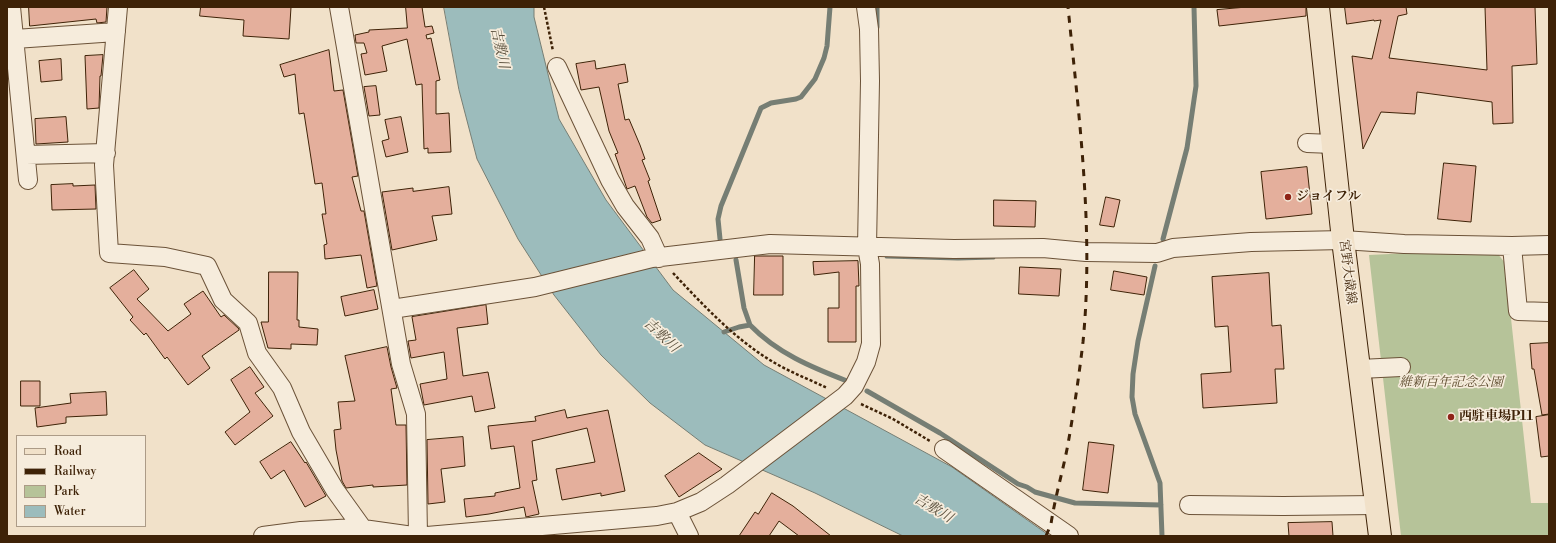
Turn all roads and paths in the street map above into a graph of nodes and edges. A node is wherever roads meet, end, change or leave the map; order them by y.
1 (11, 7) edge
2 (118, 7) edge
3 (339, 7) edge
4 (544, 7) edge
5 (866, 7) edge
6 (1318, 7) edge
7 (116, 32) junction
8 (15, 39) junction
9 (557, 67) joint
10 (1307, 144) dead end
11 (1333, 144) junction
12 (106, 153) junction
13 (26, 155) junction
14 (28, 180) dead end
15 (1343, 240) junction
16 (1549, 245) edge
17 (1512, 246) junction
18 (867, 247) junction
19 (655, 258) junction
20 (392, 309) junction
21 (1549, 312) edge
22 (1401, 367) dead end
23 (1360, 369) junction
24 (841, 398) junction
25 (944, 449) joint
26 (1189, 505) dead end
27 (1378, 505) junction
28 (677, 512) junction
29 (363, 528) junction
30 (263, 536) edge
31 (413, 536) edge
32 (418, 536) edge
33 (427, 536) edge
34 (689, 536) edge
35 (1069, 536) edge
36 (1380, 536) edge

1 - 8 street
2 - 7 street
3 - 20 street
4 - 9 path
5 - 18 street
6 - 11 main road, 宮野大歳線
7 - 8 street
7 - 12 street
8 - 13 street
9 - 19 street
10 - 11 street
11 - 15 main road, 宮野大歳線
12 - 13 street
12 - 29 street
13 - 14 street
15 - 17 street
15 - 18 street
15 - 23 main road, 宮野大歳線
16 - 17 street
17 - 21 street
18 - 19 street
18 - 24 street
19 - 20 street
19 - 24 path
20 - 32 street
22 - 23 street
23 - 27 main road, 宮野大歳線
24 - 25 path
24 - 28 street
25 - 35 street
26 - 27 street
27 - 36 main road, 宮野大歳線
28 - 33 street
28 - 34 street
29 - 30 street
29 - 31 street

